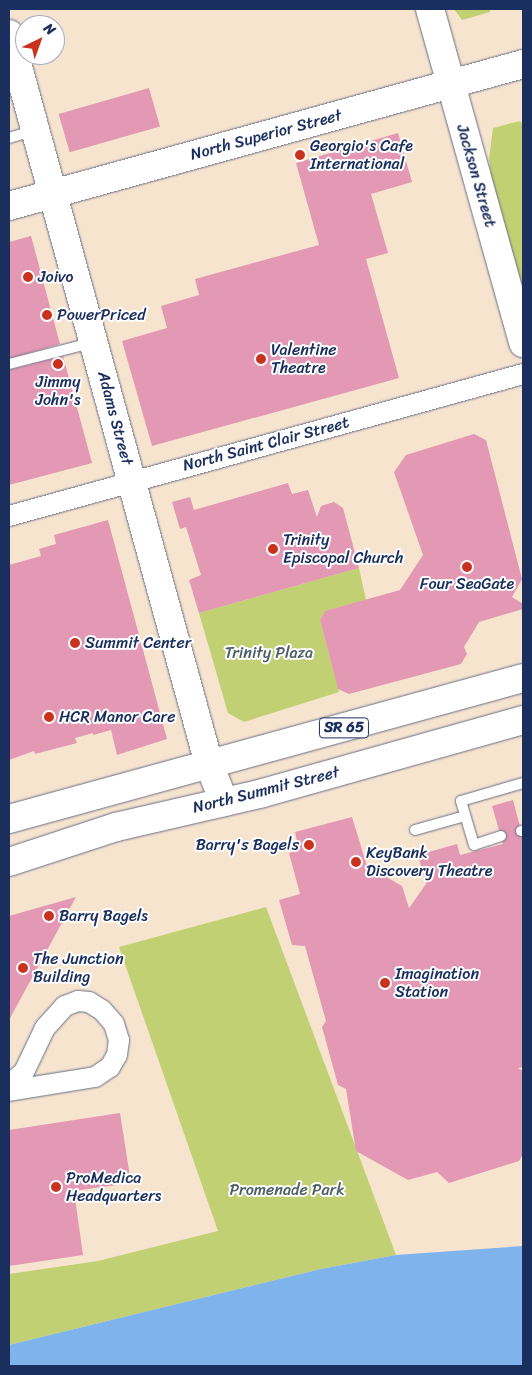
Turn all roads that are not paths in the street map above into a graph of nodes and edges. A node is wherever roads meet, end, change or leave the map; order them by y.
1 (430, 9) edge
2 (10, 41) edge
3 (523, 64) edge
4 (451, 84) junction
5 (36, 130) junction
6 (9, 138) edge
7 (54, 194) junction
8 (9, 206) edge
9 (95, 342) junction
10 (523, 343) edge
11 (9, 364) edge
12 (523, 374) edge
13 (132, 481) junction
14 (9, 516) edge
15 (523, 678) edge
16 (523, 720) edge
17 (209, 764) junction
18 (523, 783) edge
19 (224, 802) junction
20 (465, 816) junction
21 (9, 819) edge
22 (415, 830) dead end
23 (500, 836) dead end
24 (9, 862) edge
25 (9, 1085) edge
26 (9, 1090) edge

1 - 4 street, Jackson Street
2 - 5 street, Adams Street
3 - 4 street, North Superior Street
4 - 7 street, North Superior Street
4 - 10 street, Jackson Street
5 - 6 lane
5 - 7 street, Adams Street
7 - 8 street, North Superior Street
7 - 9 street, Adams Street
9 - 11 lane
9 - 13 street, Adams Street
12 - 13 street, North Saint Clair Street
13 - 14 street, North Saint Clair Street
13 - 17 street, Adams Street
15 - 17 street, SR 65
16 - 19 street, North Summit Street / SR 65
17 - 19 street, Adams Street
17 - 21 street, SR 65
18 - 20 lane
19 - 24 street, North Summit Street / SR 65
20 - 22 lane
20 - 23 lane
25 - 26 street

